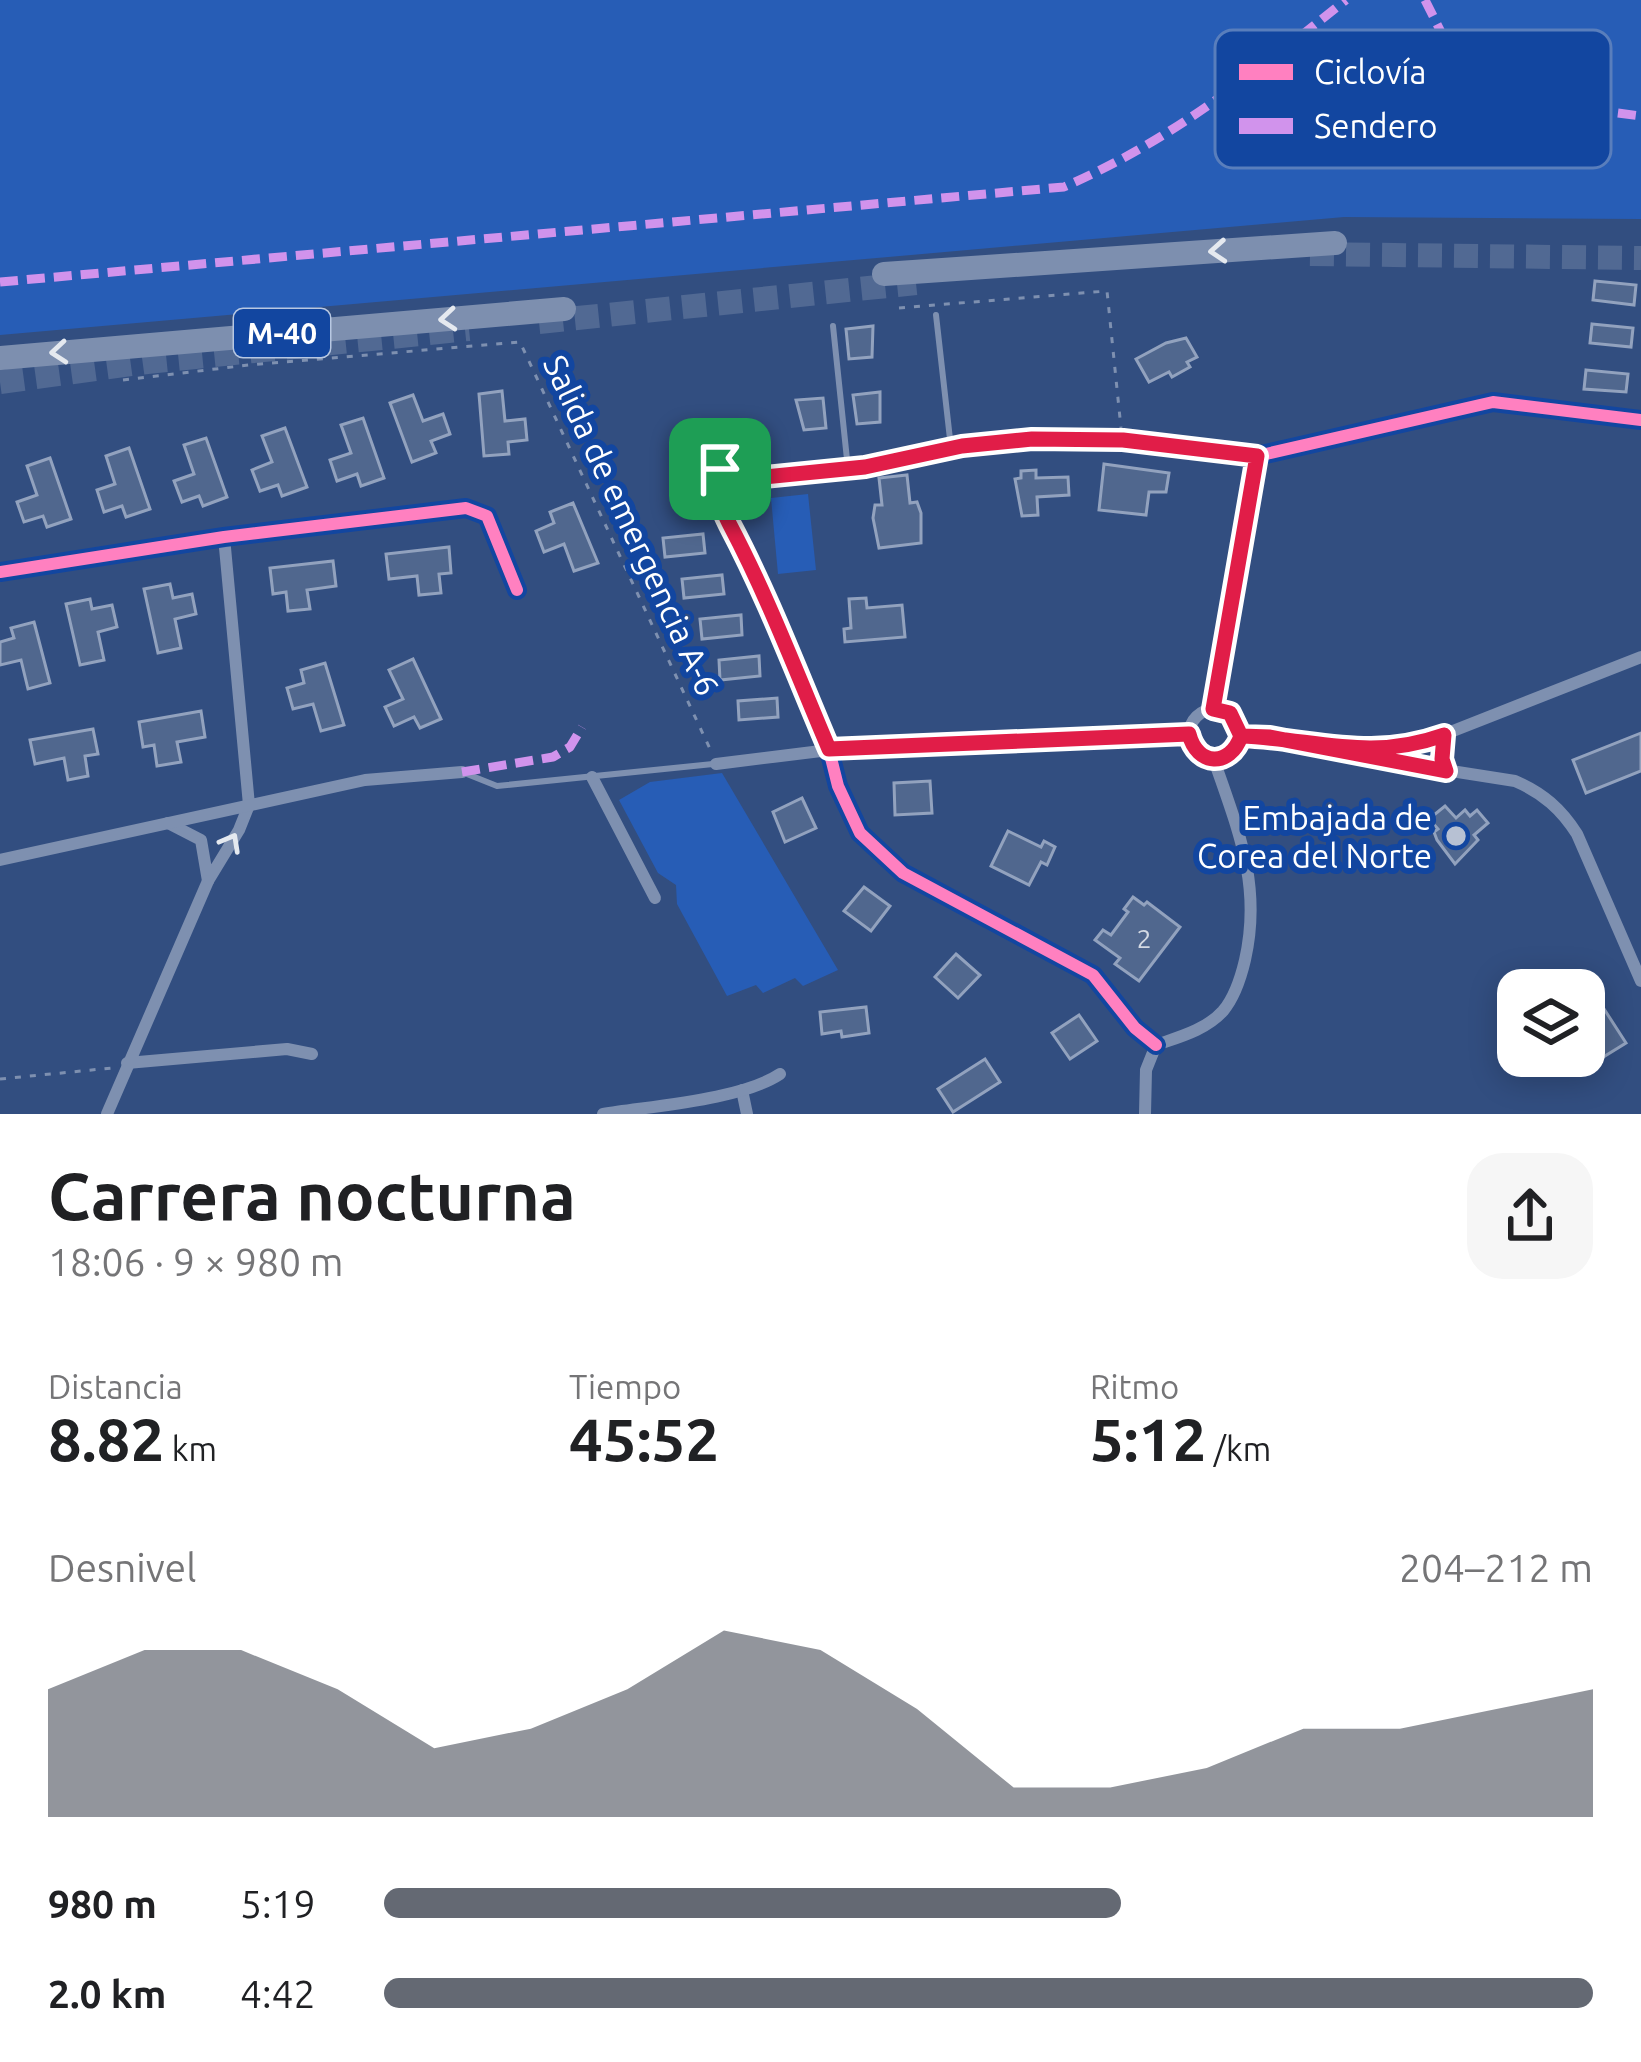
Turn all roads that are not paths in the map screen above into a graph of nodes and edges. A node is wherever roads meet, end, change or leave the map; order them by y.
1 (1335, 243) tunnel mouth
2 (884, 274) dead end
3 (564, 309) tunnel mouth
4 (936, 314) dead end
5 (833, 326) dead end
6 (0, 358) edge
7 (1641, 420) edge
8 (951, 448) junction
9 (1257, 456) junction
10 (848, 469) junction
11 (734, 480) junction
12 (718, 493) junction
13 (224, 537) junction
14 (0, 572) edge
15 (517, 590) dead end
16 (1641, 656) edge
17 (1213, 709) junction
18 (1189, 734) junction
19 (1444, 735) junction
20 (1241, 736) junction
21 (1425, 742) junction
22 (829, 749) junction
23 (1354, 751) junction
24 (1214, 760) junction
25 (716, 764) joint
26 (1423, 767) junction
27 (1446, 771) junction
28 (462, 772) joint
29 (592, 777) junction
30 (249, 805) junction
31 (168, 823) junction
32 (0, 860) edge
33 (208, 881) junction
34 (656, 898) dead end
35 (1641, 981) edge
36 (1156, 1045) junction
37 (312, 1054) dead end
38 (127, 1065) junction
39 (780, 1075) dead end
40 (742, 1090) junction
41 (107, 1114) edge
42 (603, 1114) edge
43 (747, 1114) edge
44 (1145, 1114) edge

1 -> 2 highway
3 -> 6 highway, M-40
4 - 8 lane
5 - 10 lane
7 - 9 street
8 - 9 street
8 - 10 street
9 - 17 street
10 - 11 street
11 - 12 street
11 - 12 street
12 - 22 street
13 - 14 street
13 - 15 street
13 - 30 street
16 - 19 street
17 - 18 street
17 - 20 street
18 - 22 street
18 - 24 street
19 - 21 street
19 - 27 street
20 - 23 street
20 - 24 street
21 - 23 street
21 - 26 street
22 - 25 street
22 - 36 street
23 - 26 street
24 - 36 street
25 - 29 lane
26 - 27 street
27 - 35 street
28 - 29 lane
28 - 30 street
29 - 34 street
30 - 31 street
33 -> 30 street
31 - 32 street
31 - 33 street
33 - 38 street
36 - 44 street
37 - 38 street
38 - 41 street
39 - 40 street
40 - 42 street
40 - 43 street

